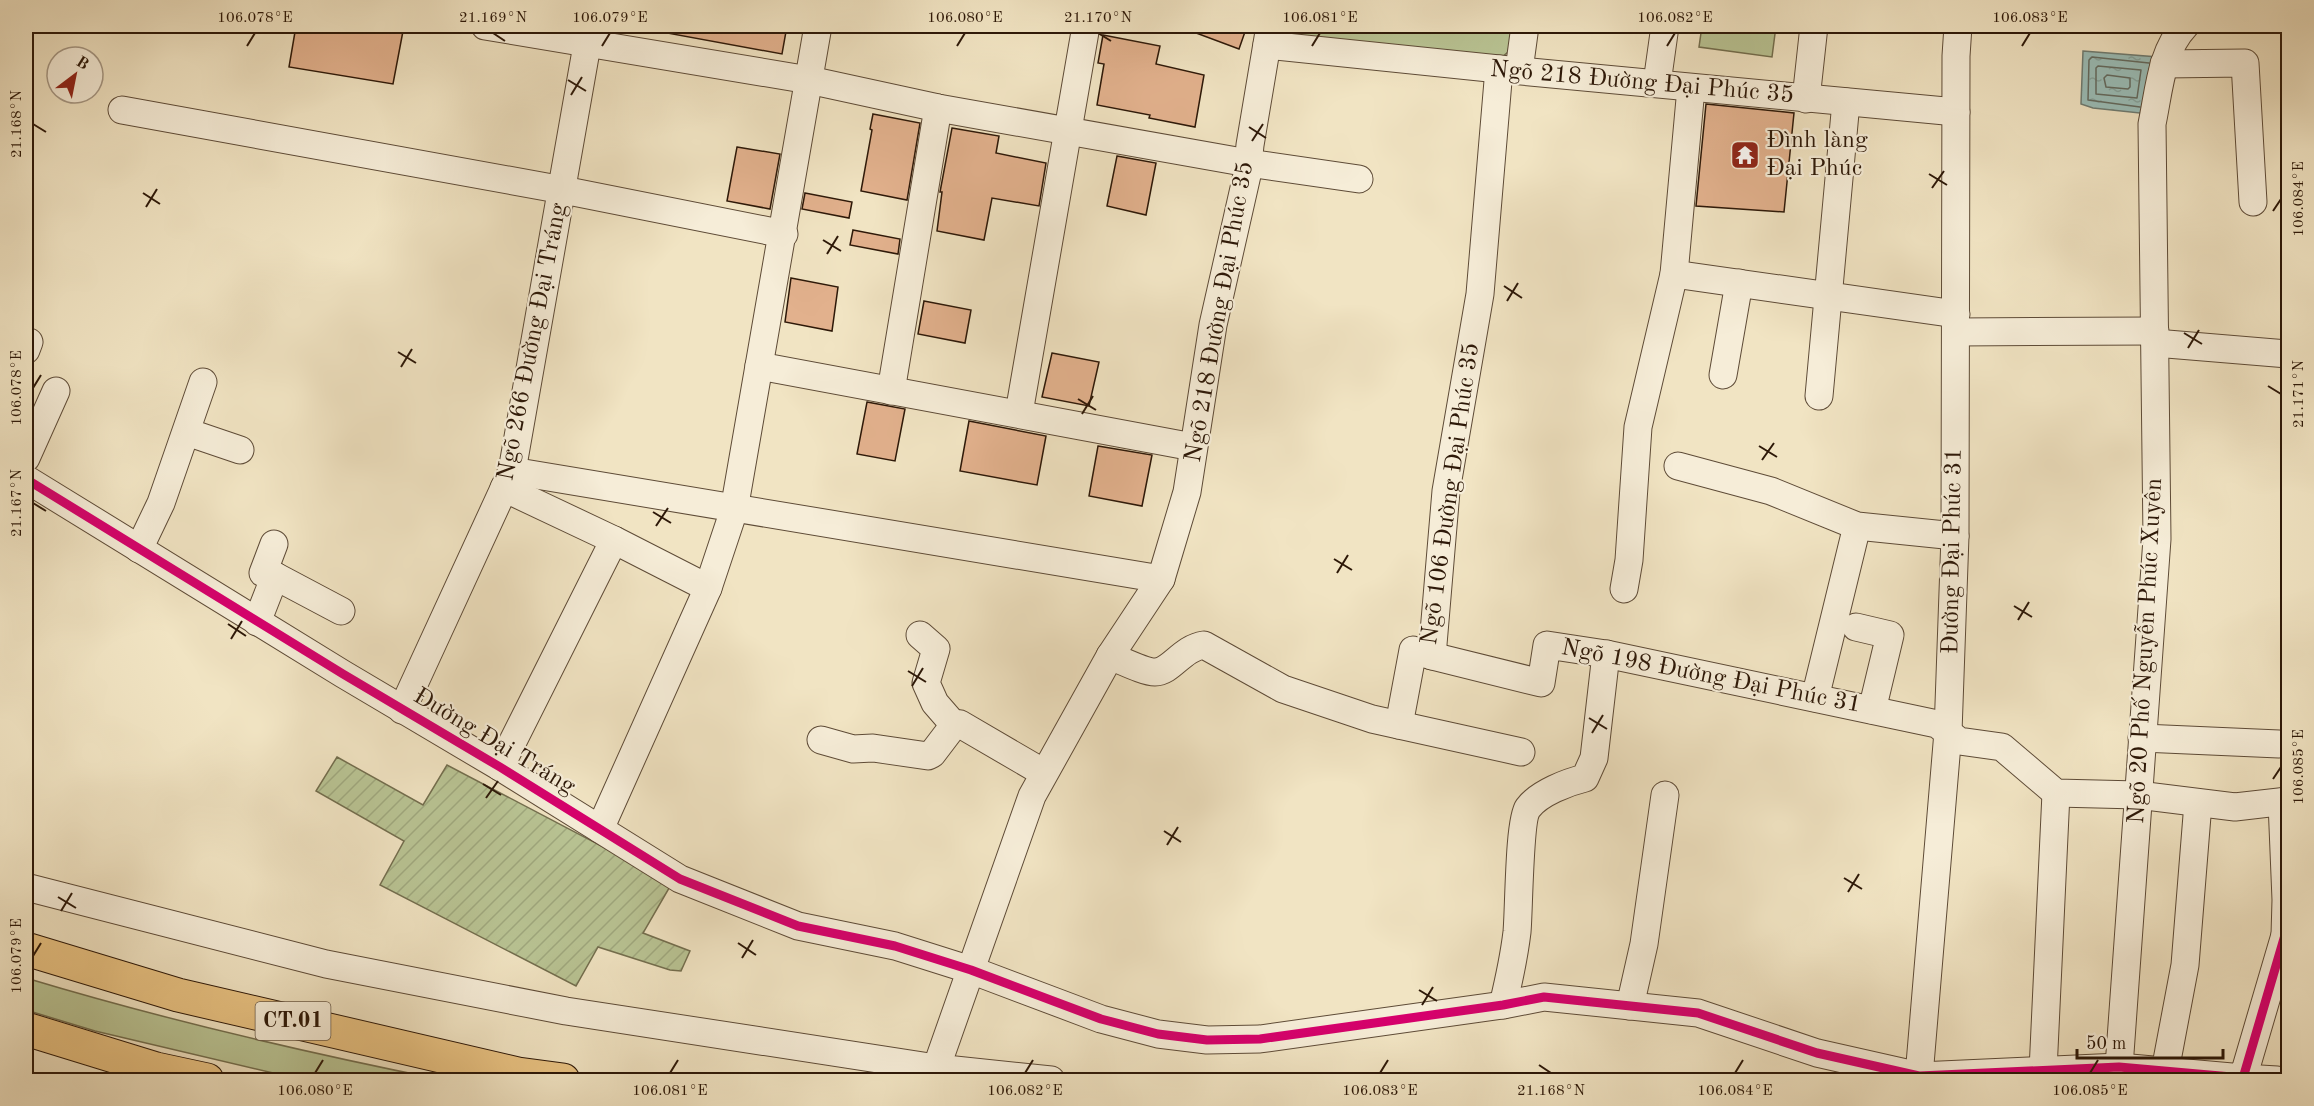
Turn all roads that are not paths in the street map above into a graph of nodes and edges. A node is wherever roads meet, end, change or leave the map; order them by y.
1 (485, 26) edge
2 (818, 26) edge
3 (1086, 26) edge
4 (1525, 26) edge
5 (1665, 26) edge
6 (1814, 26) edge
7 (1958, 26) edge
8 (2185, 26) edge
9 (589, 35) edge
10 (1268, 35) edge
11 (2164, 64) junction
12 (1509, 70) junction
13 (809, 80) junction
14 (1657, 83) junction
15 (1692, 88) junction
16 (1806, 99) junction
17 (1846, 102) junction
18 (938, 108) junction
19 (122, 110) dead end
20 (1956, 111) junction
21 (1068, 129) junction
22 (1248, 163) junction
23 (1359, 179) dead end
24 (563, 190) junction
25 (2253, 202) dead end
26 (784, 234) junction
27 (1674, 274) junction
28 (1739, 284) junction
29 (1829, 296) junction
30 (1956, 323) junction
31 (2155, 337) junction
32 (2289, 354) edge
33 (759, 366) junction
34 (1723, 375) dead end
35 (203, 382) dead end
36 (56, 391) dead end
37 (891, 391) junction
38 (1819, 396) dead end
39 (1020, 413) junction
40 (187, 432) junction
41 (1193, 447) junction
42 (240, 450) dead end
43 (26, 458) edge
44 (1678, 466) dead end
45 (26, 479) edge
46 (508, 480) junction
47 (734, 510) junction
48 (1857, 526) junction
49 (1955, 536) junction
50 (614, 540) junction
51 (274, 544) dead end
52 (139, 549) junction
53 (276, 576) junction
54 (1161, 579) junction
55 (708, 588) junction
56 (1624, 589) dead end
57 (341, 611) dead end
58 (257, 622) junction
59 (1856, 627) dead end
60 (920, 635) dead end
61 (1606, 654) junction
62 (1110, 656) junction
63 (1432, 656) junction
64 (1815, 698) junction
65 (402, 710) junction
66 (1872, 710) junction
67 (1400, 725) junction
68 (954, 726) junction
69 (1948, 732) junction
70 (2142, 738) junction
71 (820, 740) dead end
72 (2279, 744) dead end
73 (1521, 752) dead end
74 (500, 767) junction
75 (1044, 772) junction
76 (2056, 793) junction
77 (1665, 795) dead end
78 (2138, 795) junction
79 (2285, 801) edge
80 (2198, 803) junction
81 (600, 829) junction
82 (26, 887) edge
83 (2287, 934) edge
84 (26, 949) edge
85 (971, 970) junction
86 (1503, 1005) junction
87 (1630, 1006) junction
88 (26, 1029) edge
89 (2119, 1067) junction
90 (2043, 1071) junction
91 (2165, 1071) junction
92 (934, 1074) edge
93 (1919, 1076) junction
94 (2243, 1079) edge
95 (207, 1080) edge
96 (563, 1080) edge
97 (1051, 1080) edge
98 (2277, 1080) edge

1 - 9 street
2 - 13 street
3 - 21 street
4 - 12 street, Ngõ 106 Đường Đại Phúc 35
5 - 14 street
6 - 16 street
7 - 20 street, Đường Đại Phúc 31
8 - 11 street, Ngõ 20 Phố Nguyễn Phúc Xuyên
9 - 13 street
9 - 24 street, Ngõ 266 Đường Đại Tráng
10 - 12 street, Ngõ 218 Đường Đại Phúc 35
10 - 22 street, Ngõ 218 Đường Đại Phúc 35
11 - 25 street
11 - 31 street, Ngõ 20 Phố Nguyễn Phúc Xuyên
12 - 14 street, Ngõ 218 Đường Đại Phúc 35
12 - 63 street, Ngõ 106 Đường Đại Phúc 35
13 - 18 street
13 - 26 street
14 - 15 street, Ngõ 218 Đường Đại Phúc 35
15 - 16 street, Ngõ 218 Đường Đại Phúc 35
15 - 27 street
16 - 17 street, Ngõ 218 Đường Đại Phúc 35
17 - 20 street, Ngõ 218 Đường Đại Phúc 35
17 - 29 street
18 - 21 street
18 - 37 street
19 - 24 street
20 - 30 street, Đường Đại Phúc 31
21 - 22 street
21 - 39 street
22 - 23 street
22 - 41 street, Ngõ 218 Đường Đại Phúc 35
24 - 26 street
24 - 46 street, Ngõ 266 Đường Đại Tráng
26 - 33 street
27 - 28 street
27 - 56 street
28 - 29 street
28 - 34 street
29 - 30 street
29 - 38 street
30 - 31 street
30 - 49 street, Đường Đại Phúc 31
31 - 32 street
31 - 70 street, Ngõ 20 Phố Nguyễn Phúc Xuyên
33 - 37 street
33 - 47 street
35 - 40 street
36 - 43 street
37 - 39 street
39 - 41 street
40 - 42 street
40 - 52 street
41 - 54 street, Ngõ 218 Đường Đại Phúc 35
44 - 48 street
45 - 52 street, Đường Đại Tráng
46 - 47 street
46 - 50 street
46 - 65 street, Ngõ 266 Đường Đại Tráng
47 - 54 street
47 - 55 street
48 - 49 street
48 - 64 street
49 - 69 street, Đường Đại Phúc 31
50 - 55 street
50 - 74 street
51 - 53 street
52 - 58 street, Đường Đại Tráng
53 - 57 street
53 - 58 street
54 - 62 street, Ngõ 218 Đường Đại Phúc 35
55 - 81 street
58 - 65 street, Đường Đại Tráng
59 - 66 street
60 - 68 street
61 - 63 street, Ngõ 198 Đường Đại Phúc 31
61 - 64 street, Ngõ 198 Đường Đại Phúc 31
61 - 86 street
62 - 67 street
62 - 75 street, Ngõ 218 Đường Đại Phúc 35
63 - 67 street, Ngõ 106 Đường Đại Phúc 35
64 - 66 street, Ngõ 198 Đường Đại Phúc 31
65 - 74 street, Đường Đại Tráng
66 - 69 street, Ngõ 198 Đường Đại Phúc 31
67 - 73 street
68 - 71 street
68 - 75 street
69 - 76 street, Ngõ 198 Đường Đại Phúc 31
69 - 93 street, Đường Đại Phúc 31
70 - 72 street
70 - 78 street, Ngõ 20 Phố Nguyễn Phúc Xuyên
74 - 81 street, Đường Đại Tráng
75 - 85 street, Ngõ 218 Đường Đại Phúc 35
76 - 78 street
76 - 90 street
77 - 87 street
78 - 80 street
78 - 89 street, Ngõ 20 Phố Nguyễn Phúc Xuyên
79 - 80 street
79 - 83 street
80 - 91 street
81 - 85 street, Đường Đại Tráng
82 - 92 street
83 - 94 street
84 - 96 highway, CT.01
85 - 86 street, Đường Đại Tráng
85 - 92 street, Ngõ 218 Đường Đại Phúc 35
86 - 87 street, Đường Đại Tráng
87 - 93 street, Đường Đại Tráng
88 - 95 highway
89 - 90 street, Đường Đại Tráng
89 - 91 street, Đường Đại Tráng
90 - 93 street, Đường Đại Tráng
91 - 94 street, Đường Đại Tráng
92 - 97 street
94 - 98 street, Đường Đại Tráng

